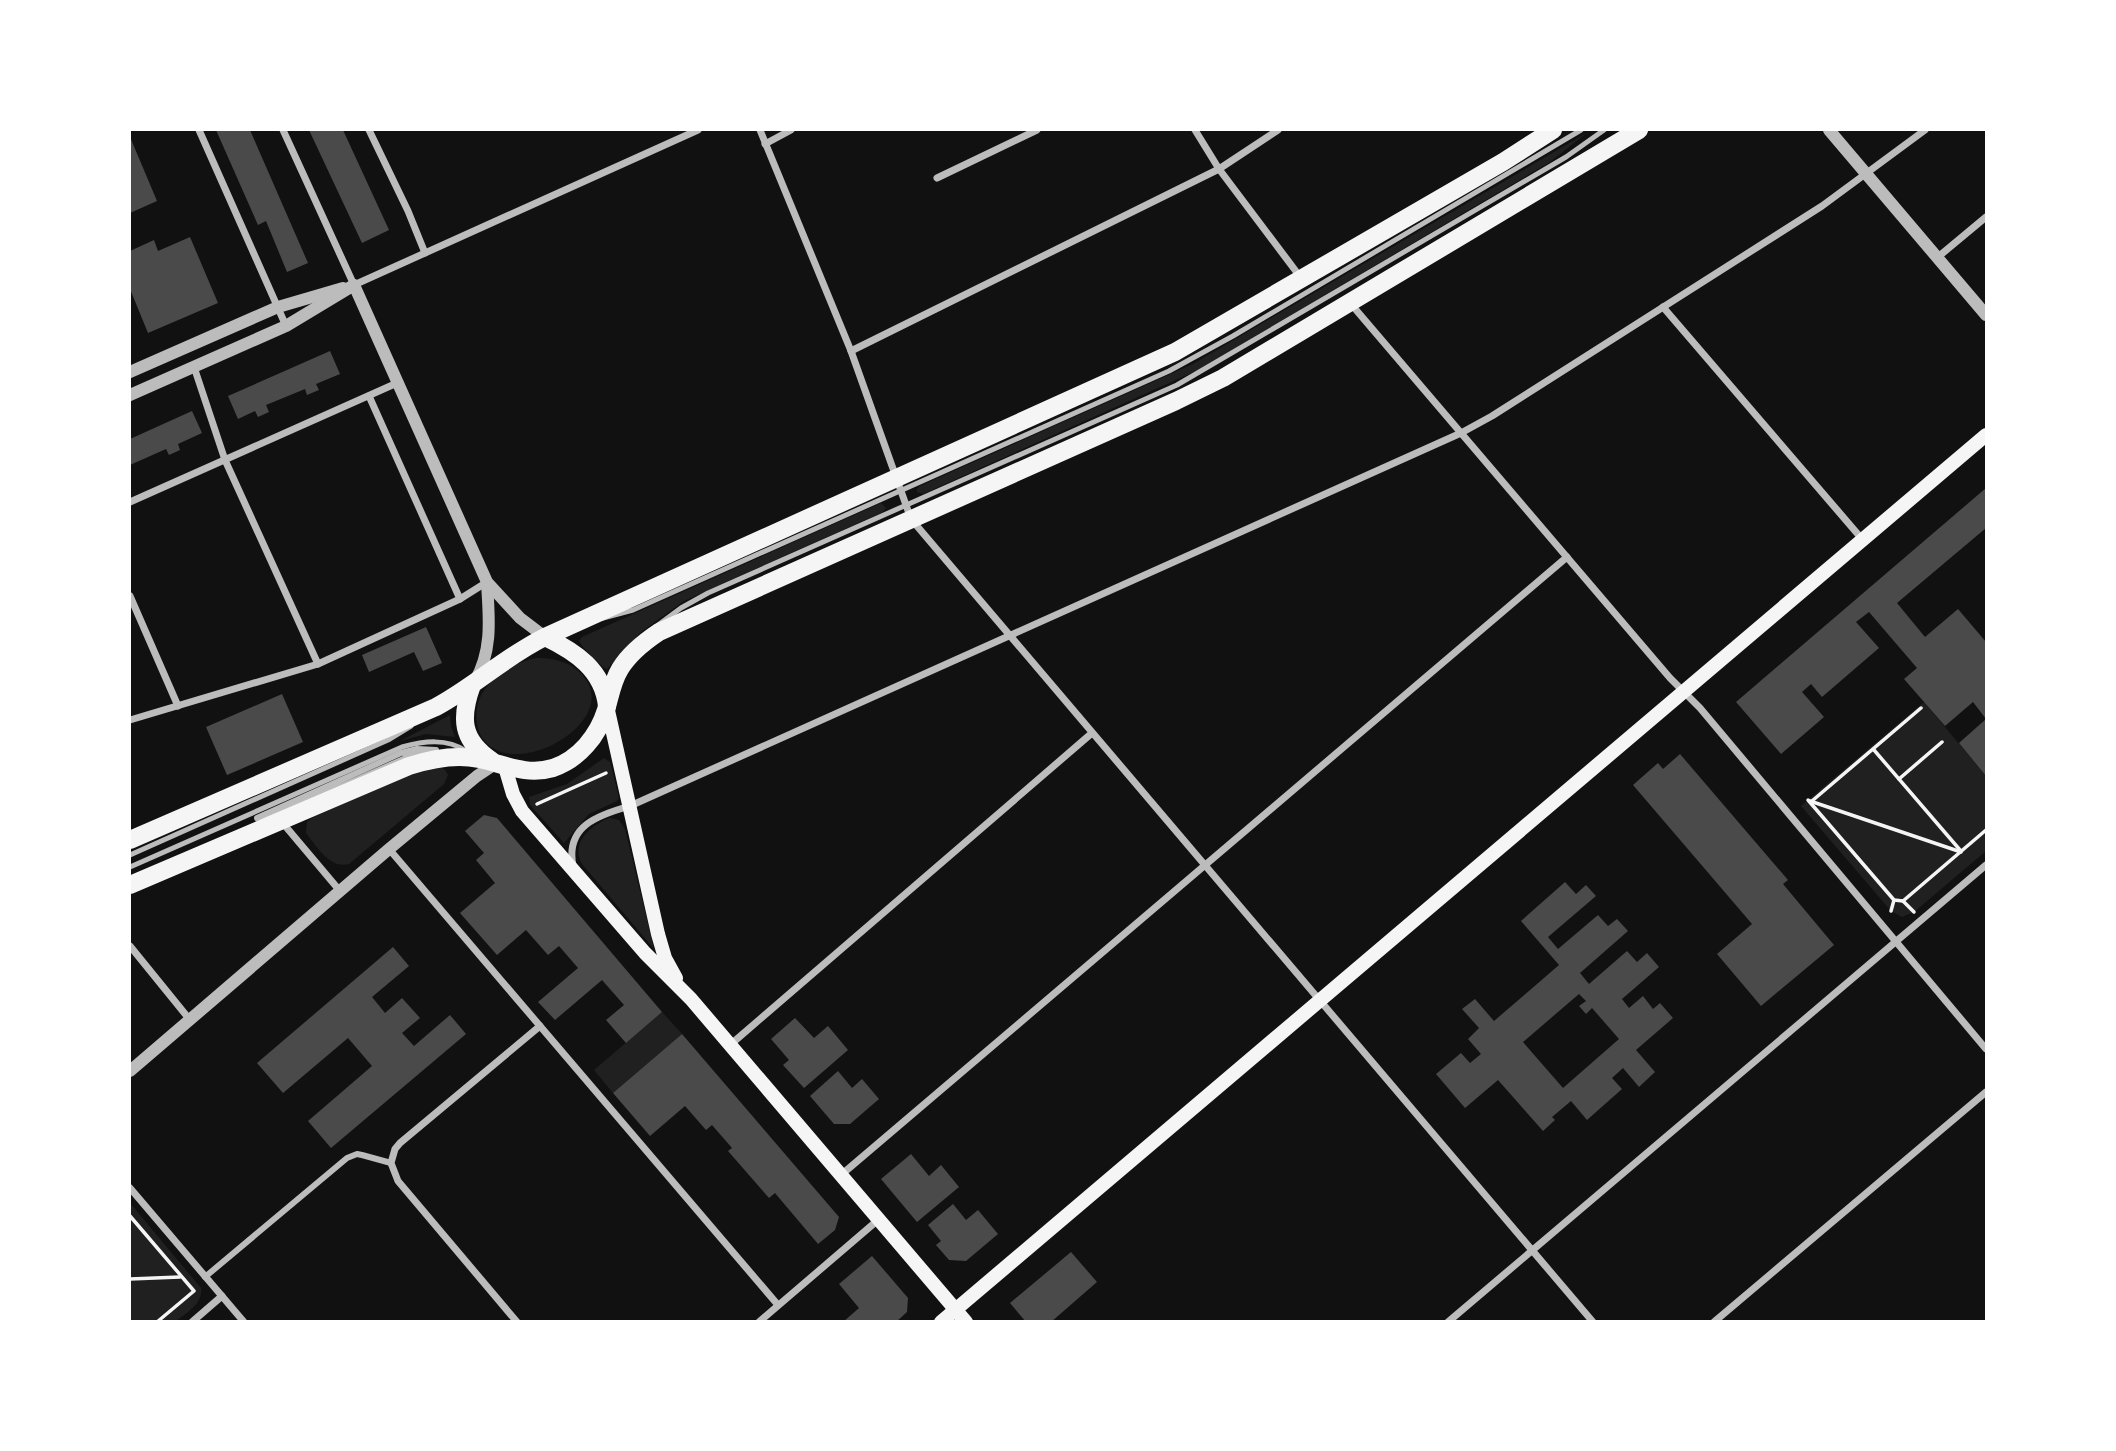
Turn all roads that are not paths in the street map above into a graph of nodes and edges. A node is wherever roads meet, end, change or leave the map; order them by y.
1 (199, 130) edge
2 (283, 130) edge
3 (379, 130) edge
4 (698, 130) edge
5 (760, 130) edge
6 (791, 130) edge
7 (1037, 130) edge
8 (1195, 130) edge
9 (1278, 130) edge
10 (1553, 130) edge
11 (1581, 130) edge
12 (1604, 130) edge
13 (1626, 130) edge
14 (1639, 130) edge
15 (1829, 130) edge
16 (1925, 130) edge
17 (370, 132) edge
18 (1616, 135) dead end
19 (765, 144) junction
20 (1219, 169) junction
21 (1866, 173) junction
22 (937, 178) dead end
23 (1986, 217) edge
24 (425, 253) junction
25 (1938, 257) junction
26 (1302, 279) junction
27 (354, 285) junction
28 (1348, 301) junction
29 (278, 307) junction
30 (1663, 307) junction
31 (1986, 315) edge
32 (286, 326) junction
33 (851, 351) junction
34 (194, 366) junction
35 (130, 372) edge
36 (397, 383) junction
37 (130, 396) edge
38 (369, 396) junction
39 (1461, 433) junction
40 (1986, 435) edge
41 (225, 460) junction
42 (898, 484) junction
43 (130, 502) edge
44 (908, 512) junction
45 (1863, 540) junction
46 (1567, 557) junction
47 (487, 582) junction
48 (130, 596) edge
49 (460, 599) junction
50 (545, 636) junction
51 (1010, 637) junction
52 (318, 664) junction
53 (472, 685) junction
54 (1684, 691) junction
55 (178, 706) junction
56 (607, 706) junction
57 (436, 707) junction
58 (130, 720) edge
59 (1092, 733) junction
60 (476, 758) junction
61 (500, 765) junction
62 (630, 806) junction
63 (257, 818) joint
64 (281, 820) junction
65 (130, 840) edge
66 (389, 849) junction
67 (130, 855) edge
68 (1986, 864) edge
69 (1205, 865) junction
70 (130, 867) edge
71 (574, 870) junction
72 (130, 885) edge
73 (341, 891) junction
74 (1896, 941) junction
75 (130, 946) edge
76 (691, 999) junction
77 (1320, 1000) junction
78 (190, 1020) junction
79 (540, 1026) junction
80 (730, 1045) junction
81 (1986, 1049) edge
82 (130, 1071) edge
83 (1986, 1092) edge
84 (391, 1163) junction
85 (841, 1175) junction
86 (130, 1188) edge
87 (879, 1219) junction
88 (1532, 1250) junction
89 (205, 1277) junction
90 (222, 1296) junction
91 (778, 1305) junction
92 (956, 1309) junction
93 (192, 1321) edge
94 (244, 1321) edge
95 (517, 1321) edge
96 (759, 1321) edge
97 (941, 1321) edge
98 (966, 1321) edge
99 (1448, 1321) edge
100 (1593, 1321) edge
101 (1714, 1321) edge

1 - 29 street
2 - 27 street
3 - 17 street
4 - 24 street
5 - 19 street
6 - 19 street
7 - 22 street
8 - 20 street
9 - 20 street
10 - 26 main road
11 - 42 lane
12 - 44 lane
13 - 18 street
14 - 28 main road
15 - 21 street
16 - 21 street
17 - 24 street
19 - 33 street
20 - 26 street
20 - 33 street
21 - 25 street
21 - 30 street
23 - 25 street
24 - 27 street
25 - 31 street
26 - 42 main road
27 - 29 street
27 - 32 street
27 - 36 street
28 - 39 street
28 - 44 main road
29 - 32 street
29 - 35 street
30 - 39 street
30 - 45 street
32 - 34 street
33 - 42 street
34 - 37 street
34 - 41 street
36 - 38 street
36 - 47 street
38 - 41 street
38 - 49 street
39 - 46 street
39 - 51 street
40 - 45 main road
41 - 43 street
41 - 52 street
42 - 44 street
42 - 50 main road
44 - 51 street
44 - 56 main road
45 - 54 main road
46 - 54 street
46 - 69 street
47 - 49 street
47 - 50 street
47 - 53 street
48 - 55 street
49 - 52 street
50 - 53 main road
50 - 56 main road
51 - 59 street
51 - 62 street
52 - 55 street
53 - 57 main road
53 - 61 main road
54 - 74 street
54 - 77 main road
55 - 58 street
56 - 61 main road
56 - 62 main road
57 - 65 main road
57 - 67 lane
59 - 69 street
59 - 80 street
60 - 61 main road
60 - 64 main road
60 - 70 lane
61 - 66 street
61 - 71 main road
62 - 71 street
62 - 76 main road
63 - 63 street
64 - 72 main road
64 - 73 street
66 - 73 street
66 - 79 street
68 - 74 street
69 - 77 street
69 - 85 street
71 - 76 main road
73 - 78 street
74 - 81 street
74 - 88 street
75 - 78 street
76 - 80 main road
77 - 88 street
77 - 92 main road
78 - 82 street
79 - 84 street
79 - 91 street
80 - 85 main road
83 - 101 street
84 - 89 street
84 - 95 street
85 - 87 main road
86 - 89 street
87 - 91 street
87 - 92 main road
88 - 99 street
88 - 100 street
89 - 90 street
90 - 93 street
90 - 94 street
91 - 96 street
92 - 97 main road
92 - 98 main road

